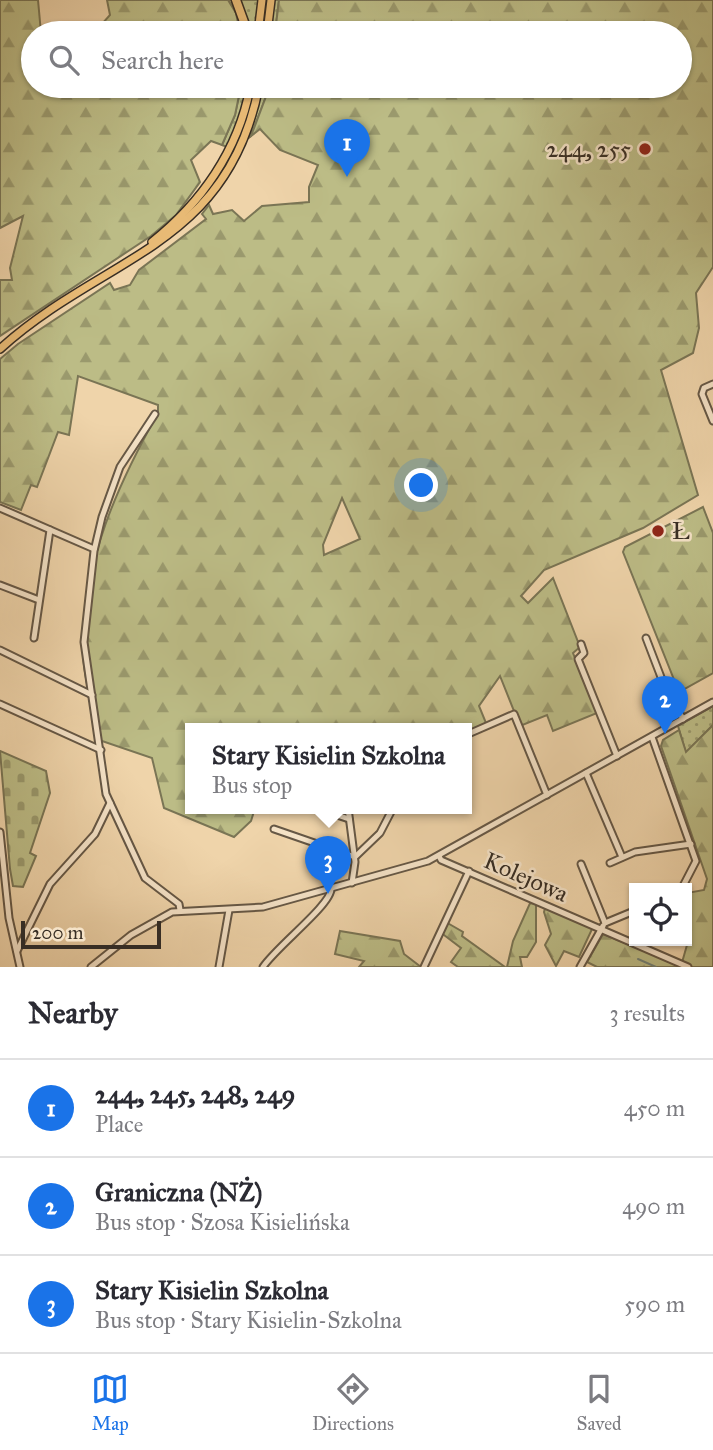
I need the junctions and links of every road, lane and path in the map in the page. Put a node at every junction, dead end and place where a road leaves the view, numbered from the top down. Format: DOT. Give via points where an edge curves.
graph roads {
  1 [pos="236,0"];
  2 [pos="262,0"];
  3 [pos="271,0"];
  4 [pos="244,21"];
  5 [pos="259,21"];
  6 [pos="268,21"];
  7 [pos="246,98"];
  8 [pos="256,98"];
  9 [pos="123,264"];
  10 [pos="0,349"];
  11 [pos="713,384"];
  12 [pos="155,414"];
  13 [pos="713,421"];
  14 [pos="0,508"];
  15 [pos="50,530"];
  16 [pos="94,549"];
  17 [pos="0,585"];
  18 [pos="39,600"];
  19 [pos="34,638"];
  20 [pos="646,638"];
  21 [pos="581,644"];
  22 [pos="0,650"];
  23 [pos="92,695"];
  24 [pos="713,702"];
  25 [pos="0,704"];
  26 [pos="683,719"];
  27 [pos="472,732"];
  28 [pos="652,737"];
  29 [pos="101,750"];
  30 [pos="617,756"];
  31 [pos="586,773"];
  32 [pos="547,795"];
  33 [pos="110,803"];
  34 [pos="334,814"];
  35 [pos="349,814"];
  36 [pos="390,814"];
  37 [pos="349,819"];
  38 [pos="274,829"];
  39 [pos="0,832"];
  40 [pos="691,844"];
  41 [pos="439,856"];
  42 [pos="355,857"];
  43 [pos="622,857"];
  44 [pos="610,863"];
  45 [pos="581,864"];
  46 [pos="469,871"];
  47 [pos="352,883"];
  48 [pos="685,883"];
  49 [pos="331,889"];
  50 [pos="180,909"];
  51 [pos="229,910"];
  52 [pos="629,913"];
  53 [pos="603,926"];
  54 [pos="652,946"];
  55 [pos="650,949"];
  56 [pos="17,951"];
  57 [pos="20,967"];
  58 [pos="91,967"];
  59 [pos="219,967"];
  60 [pos="263,967"];
  61 [pos="424,967"];
  62 [pos="580,967"];
  63 [pos="688,967"];
  1 -- 4 [label="highway"];
  2 -- 5 [label="main road"];
  3 -- 6 [label="main road"];
  7 -- 9 [label="main road" via="237,133 206,188 179,219"];
  8 -- 9 [label="main road" via="244,138 213,193 180,227"];
  9 -- 10 [label="main road"];
  11 -- 13 [label="street" via="702,394"];
  12 -- 16 [label="street" via="120,467"];
  14 -- 15 [label="street"];
  15 -- 16 [label="street"];
  15 -- 18 [label="street"];
  16 -- 23 [label="street" via="83,633"];
  17 -- 18 [label="street"];
  18 -- 19 [label="street"];
  20 -- 26 [label="street"];
  21 -- 30 [label="street" via="584,653 578,659"];
  22 -- 23 [label="street"];
  23 -- 29 [label="street"];
  24 -- 26 [label="street"];
  25 -- 29 [label="street"];
  26 -- 28 [label="street"];
  27 -- 32 [label="street" via="514,714"];
  28 -- 30 [label="street"];
  28 -- 40 [label="street"];
  29 -- 33 [label="street"];
  30 -- 31 [label="street"];
  31 -- 32 [label="street"];
  31 -- 43 [label="street"];
  32 -- 41 [label="street"];
  33 -- 50 [label="street" via="145,878"];
  33 -- 56 [label="street" via="95,834 50,884"];
  34 -- 37 [label="street"];
  35 -- 37 [label="street"];
  36 -- 42 [label="street" via="380,833"];
  37 -- 42 [label="street"];
  38 -- 42 [label="street"];
  39 -- 56 [label="street"];
  40 -- 43 [label="street"];
  40 -- 48 [label="street" via="696,861"];
  41 -- 46 [label="street, Kolejowa"];
  41 -- 47 [label="street"];
  42 -- 47 [label="street"];
  43 -- 44 [label="street"];
  45 -- 53 [label="street, Kolejowa"];
  46 -- 53 [label="street, Kolejowa"];
  46 -- 61 [label="street"];
  47 -- 49 [label="street"];
  49 -- 51 [label="street" via="263,907"];
  49 -- 60 [label="street" via="330,898"];
  50 -- 51 [label="street"];
  50 -- 58 [label="street" via="144,927"];
  51 -- 59 [label="street"];
  52 -- 53 [label="street"];
  53 -- 55 [label="street"];
  53 -- 62 [label="street"];
  54 -- 55 [label="street"];
  55 -- 63 [label="street"];
  56 -- 57 [label="street"];
}
